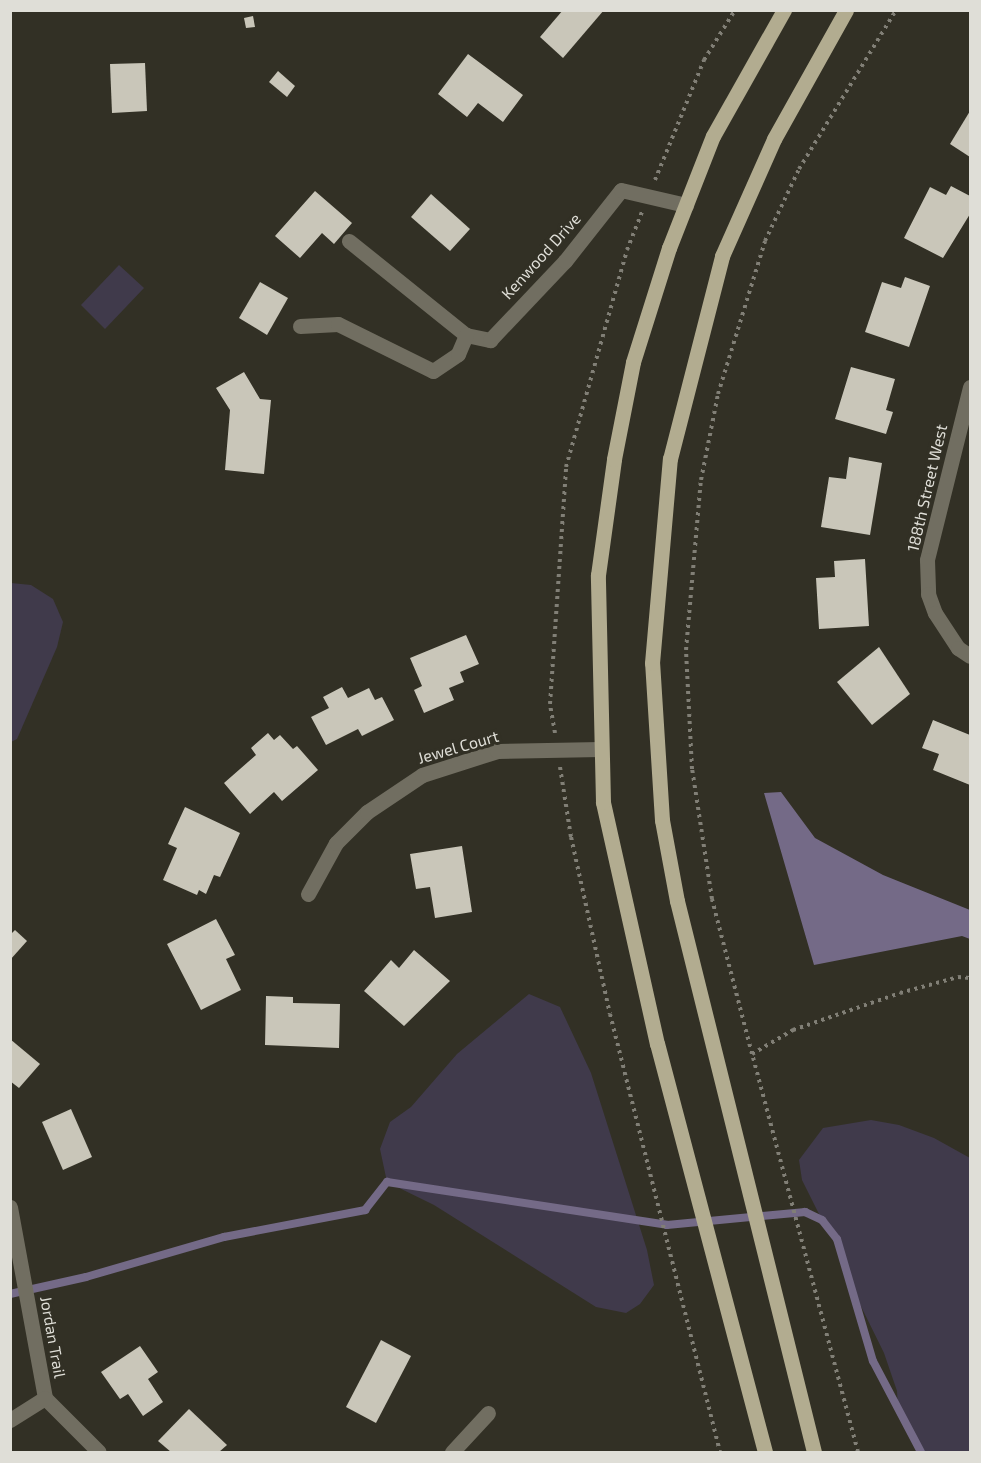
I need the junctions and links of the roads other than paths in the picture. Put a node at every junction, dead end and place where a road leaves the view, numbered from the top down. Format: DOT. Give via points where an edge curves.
graph roads {
  1 [pos="784,10"];
  2 [pos="846,10"];
  3 [pos="686,205"];
  4 [pos="349,241"];
  5 [pos="300,326"];
  6 [pos="466,335"];
  7 [pos="970,387"];
  8 [pos="970,656"];
  9 [pos="600,749"];
  10 [pos="308,894"];
  11 [pos="10,1207"];
  12 [pos="45,1398"];
  13 [pos="488,1413"];
  14 [pos="10,1420"];
  15 [pos="99,1452"];
  16 [pos="452,1452"];
  17 [pos="765,1452"];
  18 [pos="814,1452"];
  1 -- 3 [label="main road" via="713,136"];
  2 -- 18 [label="main road" via="774,139 722,256 670,459 652,663 662,820 677,901"];
  3 -- 6 [label="street, Kenwood Drive" via="621,190 565,261 490,340"];
  3 -- 9 [label="main road" via="633,362 614,459 598,574"];
  4 -- 6 [label="street"];
  5 -- 6 [label="street" via="338,324 433,371 458,354"];
  7 -- 8 [label="street, 188th Street West" via="927,560 928,594 935,613 958,648"];
  9 -- 10 [label="street, Jewel Court" via="497,751 422,775 367,812 336,843"];
  9 -- 17 [label="main road" via="603,802 639,966"];
  11 -- 12 [label="street, Jordan Trail"];
  12 -- 14 [label="street"];
  12 -- 15 [label="street, Jordan Trail"];
  13 -- 16 [label="street"];
}
